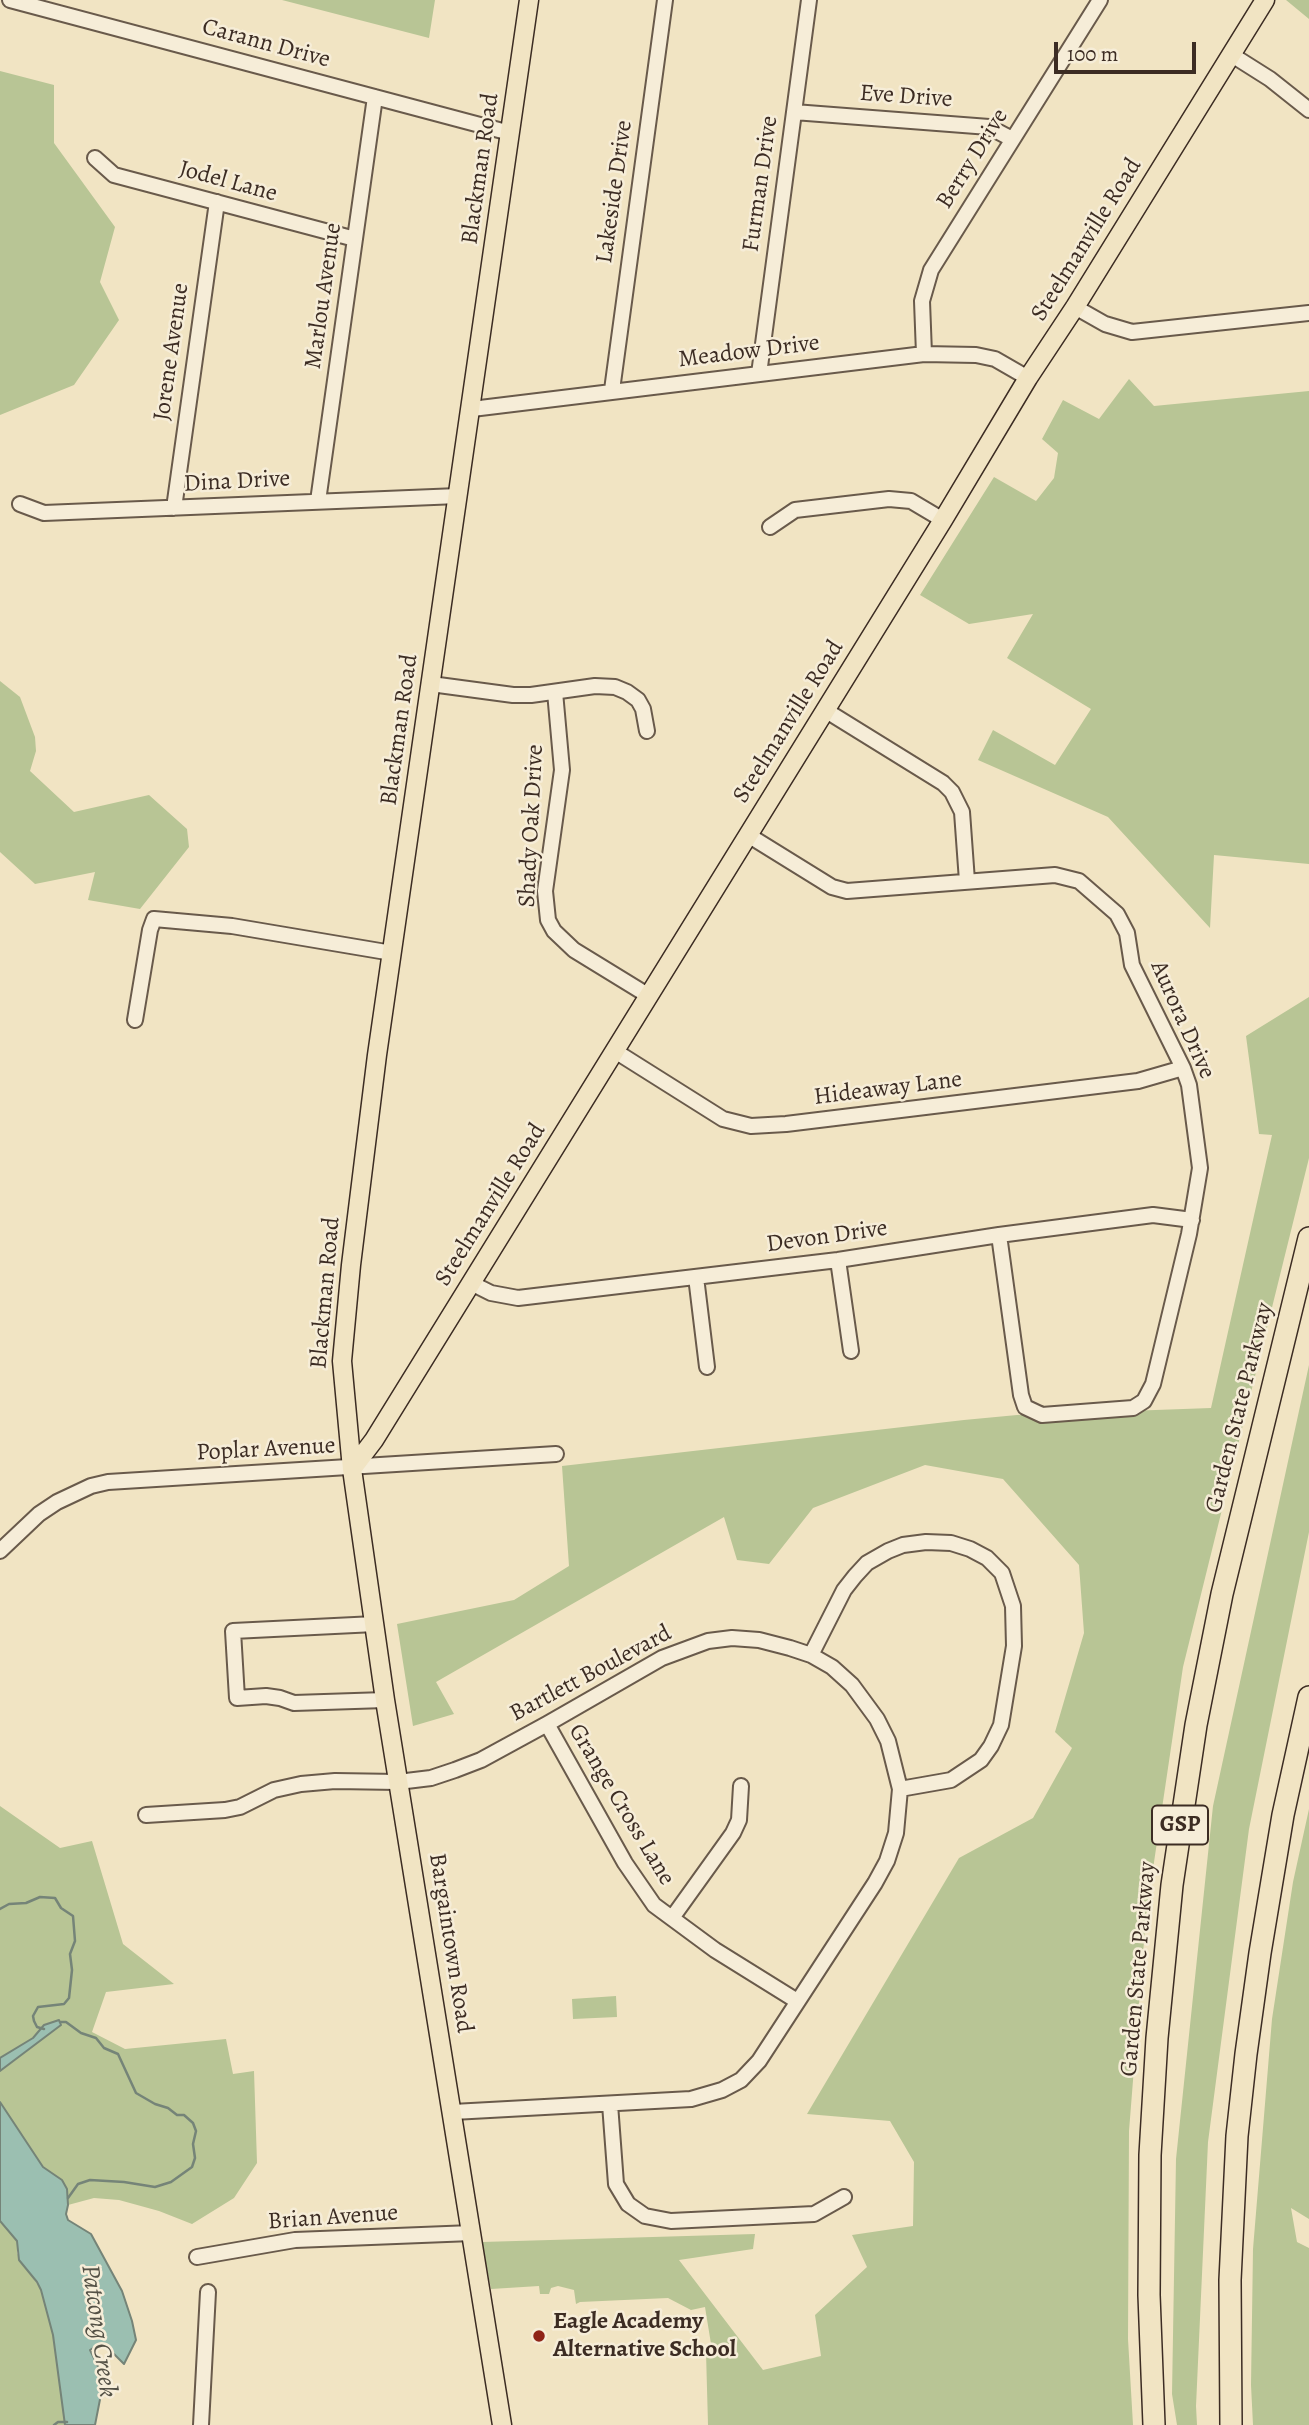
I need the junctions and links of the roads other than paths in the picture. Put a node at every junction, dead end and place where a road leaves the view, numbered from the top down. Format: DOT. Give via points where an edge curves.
graph roads {
  1 [pos="10,0"];
  2 [pos="529,0"];
  3 [pos="664,0"];
  4 [pos="809,0"];
  5 [pos="1265,0"];
  6 [pos="1094,2"];
  7 [pos="1232,55"];
  8 [pos="375,97"];
  9 [pos="1309,110"];
  10 [pos="794,112"];
  11 [pos="510,133"];
  12 [pos="1012,139"];
  13 [pos="95,158"];
  14 [pos="217,202"];
  15 [pos="355,239"];
  16 [pos="1075,307"];
  17 [pos="1309,313"];
  18 [pos="924,354"];
  19 [pos="759,374"];
  20 [pos="1028,378"];
  21 [pos="611,390"];
  22 [pos="472,409"];
  23 [pos="458,496"];
  24 [pos="318,501"];
  25 [pos="20,504"];
  26 [pos="174,508"];
  27 [pos="943,520"];
  28 [pos="770,527"];
  29 [pos="431,684"];
  30 [pos="555,692"];
  31 [pos="825,710"];
  32 [pos="647,731"];
  33 [pos="748,835"];
  34 [pos="967,881"];
  35 [pos="391,953"];
  36 [pos="649,996"];
  37 [pos="135,1020"];
  38 [pos="615,1051"];
  39 [pos="1183,1068"];
  40 [pos="1192,1220"];
  41 [pos="999,1235"];
  42 [pos="1309,1238"];
  43 [pos="838,1260"];
  44 [pos="696,1277"];
  45 [pos="471,1283"];
  46 [pos="851,1351"];
  47 [pos="707,1367"];
  48 [pos="556,1454"];
  49 [pos="352,1469"];
  50 [pos="0,1551"];
  51 [pos="375,1624"];
  52 [pos="811,1655"];
  53 [pos="1309,1697"];
  54 [pos="385,1700"];
  55 [pos="547,1724"];
  56 [pos="398,1782"];
  57 [pos="741,1786"];
  58 [pos="900,1790"];
  59 [pos="146,1815"];
  60 [pos="671,1918"];
  61 [pos="797,2001"];
  62 [pos="610,2104"];
  63 [pos="453,2112"];
  64 [pos="844,2197"];
  65 [pos="472,2233"];
  66 [pos="197,2257"];
  67 [pos="208,2292"];
  68 [pos="201,2425"];
  69 [pos="502,2425"];
  70 [pos="1154,2425"];
  71 [pos="1231,2425"];
  1 -- 8 [label="street, Carann Drive"];
  2 -- 11 [label="main road, Blackman Road"];
  3 -- 21 [label="street, Lakeside Drive"];
  4 -- 10 [label="street, Furman Drive"];
  5 -- 7 [label="main road, Steelmanville Road"];
  6 -- 12 [label="street, Berry Drive"];
  7 -- 9 [label="street"];
  7 -- 16 [label="main road, Steelmanville Road"];
  8 -- 11 [label="street, Carann Drive"];
  8 -- 15 [label="street, Marlou Avenue"];
  10 -- 12 [label="street, Eve Drive" via="989,127"];
  10 -- 19 [label="street, Furman Drive"];
  11 -- 22 [label="main road, Blackman Road"];
  12 -- 18 [label="street, Berry Drive" via="931,270 922,301"];
  13 -- 14 [label="street, Jodel Lane" via="114,175"];
  14 -- 15 [label="street, Jodel Lane"];
  14 -- 26 [label="street, Jorene Avenue"];
  15 -- 24 [label="street, Marlou Avenue"];
  16 -- 17 [label="street" via="1105,324 1132,332"];
  16 -- 20 [label="main road, Steelmanville Road"];
  18 -- 19 [label="street, Meadow Drive"];
  18 -- 20 [label="street, Meadow Drive" via="986,357"];
  19 -- 21 [label="street, Meadow Drive"];
  20 -- 27 [label="main road, Steelmanville Road"];
  21 -- 22 [label="street, Meadow Drive"];
  22 -- 23 [label="main road, Blackman Road"];
  23 -- 24 [label="street, Dina Drive"];
  23 -- 29 [label="main road, Blackman Road"];
  24 -- 26 [label="street, Dina Drive"];
  25 -- 26 [label="street, Dina Drive" via="44,513"];
  27 -- 28 [label="street" via="911,501 897,499 795,510"];
  27 -- 31 [label="main road, Steelmanville Road"];
  29 -- 30 [label="street" via="513,695"];
  29 -- 35 [label="main road, Blackman Road"];
  30 -- 32 [label="street" via="595,686 622,689 641,704"];
  30 -- 36 [label="street, Shady Oak Drive" via="562,770 545,891 548,919 573,950"];
  31 -- 33 [label="main road, Steelmanville Road"];
  31 -- 34 [label="street" via="952,792 962,812"];
  33 -- 34 [label="street, Aurora Drive" via="832,887 847,891"];
  33 -- 36 [label="main road, Steelmanville Road"];
  34 -- 39 [label="street, Aurora Drive" via="1055,875 1079,881 1117,914 1127,933 1132,965"];
  35 -- 37 [label="street" via="232,926 154,919"];
  35 -- 49 [label="main road, Blackman Road" via="344,1327 343,1382"];
  36 -- 38 [label="main road, Steelmanville Road"];
  38 -- 39 [label="street, Hideaway Lane" via="723,1119 751,1126 1138,1081"];
  38 -- 45 [label="main road, Steelmanville Road"];
  39 -- 40 [label="street, Aurora Drive" via="1200,1168"];
  40 -- 41 [label="street, Devon Drive" via="1153,1215"];
  40 -- 41 [label="street, Aurora Drive" via="1153,1384 1144,1401 1133,1408 1040,1415 1025,1408"];
  41 -- 43 [label="street, Devon Drive"];
  42 -- 70 [label="highway, Garden State Parkway / GSP" via="1219,1606 1172,1885 1150,2155"];
  43 -- 44 [label="street, Devon Drive"];
  43 -- 46 [label="street"];
  44 -- 45 [label="street, Devon Drive" via="517,1298"];
  44 -- 47 [label="street"];
  45 -- 49 [label="main road, Steelmanville Road"];
  48 -- 49 [label="street, Poplar Avenue"];
  49 -- 50 [label="street, Poplar Avenue" via="96,1485 47,1508"];
  49 -- 51 [label="main road, Bargaintown Road"];
  51 -- 54 [label="main road, Bargaintown Road"];
  51 -- 54 [label="street" via="233,1631 237,1698 266,1696 294,1703"];
  52 -- 55 [label="street, Bartlett Boulevard" via="759,1640 708,1641 662,1658"];
  52 -- 58 [label="street, Bartlett Boulevard" via="832,1667 867,1704 888,1741"];
  52 -- 58 [label="street" via="849,1583 867,1563 888,1551 902,1545 951,1542 987,1558 1002,1573 1013,1606 1014,1646 1001,1725 981,1760 951,1780"];
  53 -- 71 [label="highway" via="1259,1953 1237,2136 1230,2280"];
  54 -- 56 [label="main road, Bargaintown Road"];
  55 -- 56 [label="street, Bartlett Boulevard" via="481,1760 431,1778"];
  55 -- 60 [label="street, Grange Cross Lane" via="641,1889"];
  56 -- 59 [label="street, Bartlett Boulevard" via="301,1784 274,1790 240,1807"];
  56 -- 63 [label="main road, Bargaintown Road"];
  57 -- 60 [label="street" via="739,1820 733,1833"];
  58 -- 61 [label="street, Bartlett Boulevard" via="896,1833 887,1861"];
  60 -- 61 [label="street, Grange Cross Lane"];
  61 -- 62 [label="street, Bartlett Boulevard" via="759,2062 722,2091 691,2099"];
  62 -- 63 [label="street, Bartlett Boulevard"];
  62 -- 64 [label="street" via="616,2184 628,2204 645,2216 671,2221 814,2214"];
  63 -- 65 [label="main road, Bargaintown Road"];
  65 -- 66 [label="street, Brian Avenue" via="295,2240"];
  65 -- 69 [label="main road, Bargaintown Road"];
  67 -- 68 [label="street"];
}
